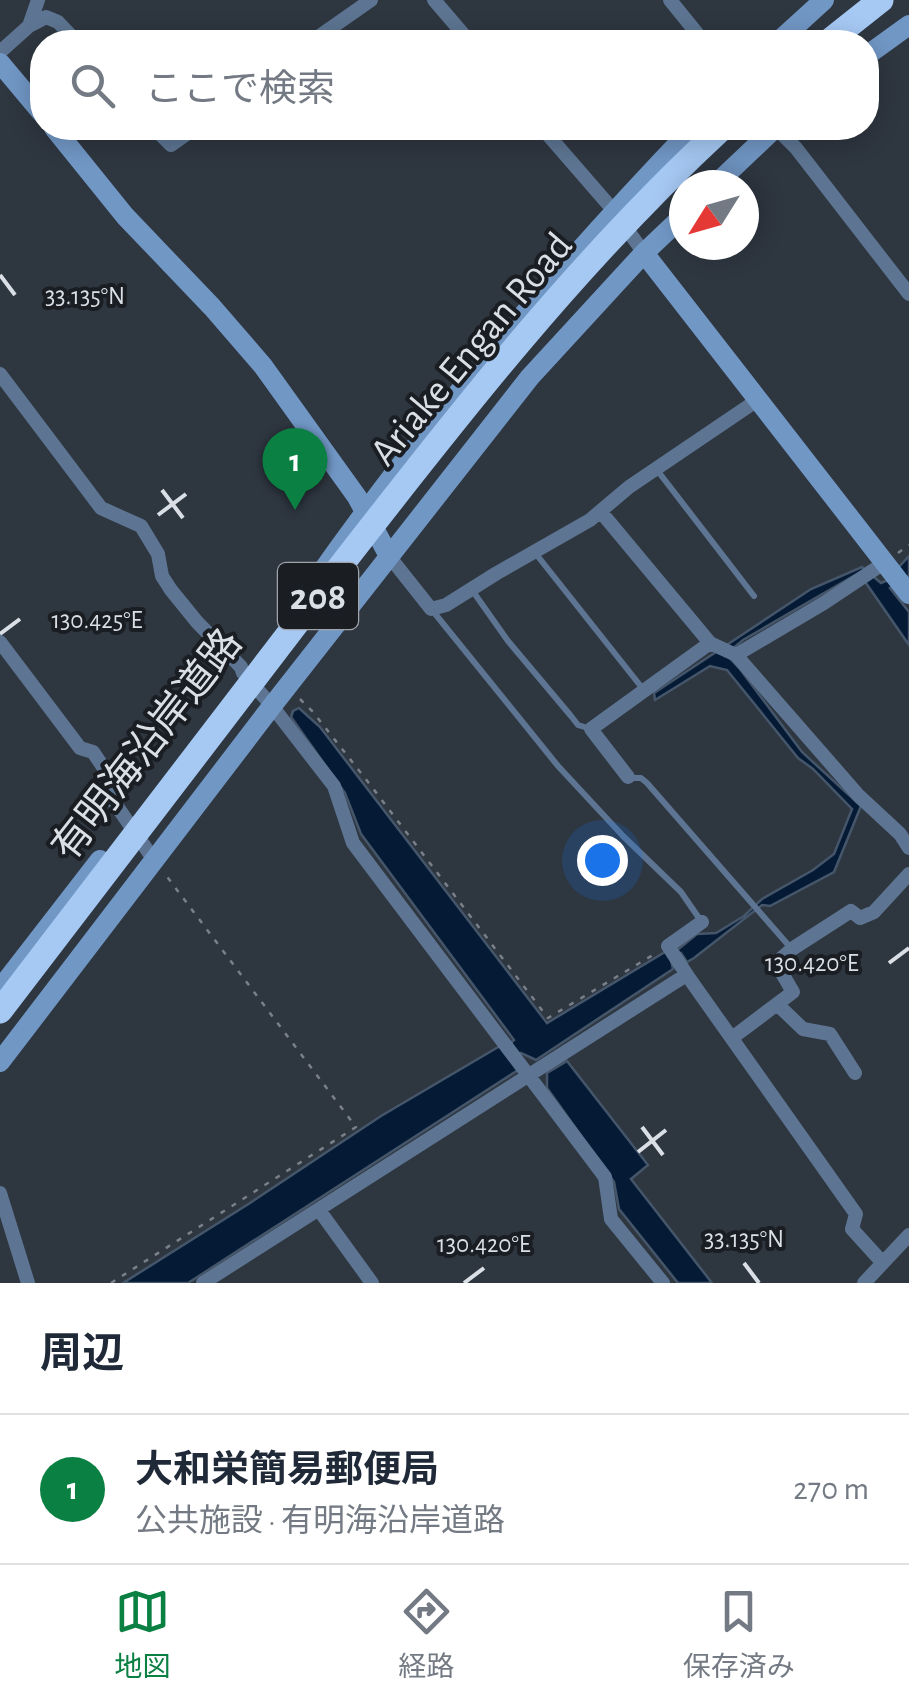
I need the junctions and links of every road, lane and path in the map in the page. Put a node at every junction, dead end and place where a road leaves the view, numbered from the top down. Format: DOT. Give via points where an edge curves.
graph roads {
  1 [pos="22,0"];
  2 [pos="38,0"];
  3 [pos="371,0"];
  4 [pos="434,0"];
  5 [pos="670,0"];
  6 [pos="824,0"];
  7 [pos="870,0"];
  8 [pos="881,0"];
  9 [pos="31,21"];
  10 [pos="909,25"];
  11 [pos="64,30"];
  12 [pos="329,30"];
  13 [pos="460,30"];
  14 [pos="694,30"];
  15 [pos="791,30"];
  16 [pos="834,30"];
  17 [pos="843,30"];
  18 [pos="879,47"];
  19 [pos="0,52"];
  20 [pos="4,72"];
  21 [pos="30,99"];
  22 [pos="64,140"];
  23 [pos="552,140"];
  24 [pos="682,140"];
  25 [pos="709,140"];
  26 [pos="762,140"];
  27 [pos="788,140"];
  28 [pos="731,170"];
  29 [pos="614,211"];
  30 [pos="669,229"];
  31 [pos="644,253"];
  32 [pos="909,294"];
  33 [pos="492,349"];
  34 [pos="0,374"];
  35 [pos="530,377"];
  36 [pos="759,400"];
  37 [pos="657,469"];
  38 [pos="365,510"];
  39 [pos="600,512"];
  40 [pos="534,552"];
  41 [pos="389,556"];
  42 [pos="884,563"];
  43 [pos="471,589"];
  44 [pos="909,594"];
  45 [pos="754,596"];
  46 [pos="431,609"];
  47 [pos="0,642"];
  48 [pos="710,643"];
  49 [pos="736,655"];
  50 [pos="243,673"];
  51 [pos="286,687"];
  52 [pos="644,690"];
  53 [pos="272,706"];
  54 [pos="591,728"];
  55 [pos="628,777"];
  56 [pos="129,822"];
  57 [pos="909,848"];
  58 [pos="154,860"];
  59 [pos="909,874"];
  60 [pos="702,922"];
  61 [pos="668,946"];
  62 [pos="792,949"];
  63 [pos="689,978"];
  64 [pos="5,982"];
  65 [pos="47,1000"];
  66 [pos="778,1005"];
  67 [pos="0,1011"];
  68 [pos="732,1038"];
  69 [pos="0,1062"];
  70 [pos="855,1073"];
  71 [pos="529,1074"];
  72 [pos="0,1192"];
  73 [pos="319,1210"];
  74 [pos="909,1235"];
  75 [pos="882,1262"];
  76 [pos="28,1283"];
  77 [pos="110,1283"];
  78 [pos="202,1283"];
  79 [pos="372,1283"];
  80 [pos="663,1283"];
  81 [pos="864,1283"];
  1 -- 9 [label="street"];
  2 -- 9 [label="street"];
  3 -- 12 [label="street"];
  4 -- 13 [label="street"];
  5 -- 14 [label="street"];
  6 -- 15 [label="main road"];
  7 -- 16 [label="highway"];
  8 -- 17 [label="highway"];
  9 -- 11 [label="street" via="52,18"];
  9 -- 19 [label="street"];
  10 -- 18 [label="main road"];
  20 -- 21 [label="main road"];
  22 -- 38 [label="main road" via="263,366"];
  23 -- 29 [label="street"];
  24 -- 29 [label="main road, 有明海沿岸道路"];
  25 -- 67 [label="highway, Ariake Engan Road / 208" via="501,362"];
  26 -- 28 [label="main road"];
  27 -- 32 [label="street"];
  29 -- 31 [label="street"];
  29 -- 33 [label="main road, 有明海沿岸道路"];
  30 -- 31 [label="main road, 有明海沿岸道路"];
  31 -- 35 [label="main road, 有明海沿岸道路"];
  31 -- 36 [label="main road"];
  33 -- 35 [label="main road"];
  33 -- 38 [label="main road, 有明海沿岸道路"];
  34 -- 50 [label="street" via="100,508 141,526 171,590"];
  35 -- 41 [label="main road, 有明海沿岸道路"];
  36 -- 37 [label="street"];
  36 -- 42 [label="main road"];
  37 -- 39 [label="street"];
  37 -- 45 [label="lane"];
  38 -- 41 [label="main road"];
  38 -- 50 [label="main road, 有明海沿岸道路"];
  39 -- 40 [label="street"];
  39 -- 48 [label="street"];
  40 -- 43 [label="street"];
  40 -- 52 [label="lane"];
  41 -- 46 [label="street"];
  41 -- 51 [label="main road, 有明海沿岸道路"];
  42 -- 44 [label="main road"];
  42 -- 49 [label="street"];
  43 -- 46 [label="street"];
  43 -- 54 [label="lane" via="578,725"];
  46 -- 60 [label="lane" via="558,766"];
  47 -- 56 [label="street" via="80,748 94,752"];
  48 -- 49 [label="street"];
  48 -- 52 [label="street"];
  49 -- 57 [label="street"];
  50 -- 53 [label="street"];
  50 -- 56 [label="main road, 有明海沿岸道路"];
  51 -- 53 [label="main road, 有明海沿岸道路"];
  51 -- 61 [label="path" via="313,712 548,1018"];
  52 -- 54 [label="street"];
  53 -- 58 [label="main road, 有明海沿岸道路"];
  53 -- 71 [label="street" via="334,786 353,843"];
  54 -- 55 [label="street"];
  55 -- 62 [label="lane" via="647,783"];
  56 -- 58 [label="street"];
  56 -- 64 [label="main road, 有明海沿岸道路"];
  58 -- 65 [label="main road, 有明海沿岸道路"];
  58 -- 77 [label="path" via="356,1126"];
  59 -- 62 [label="street" via="874,912 860,918 851,911"];
  60 -- 61 [label="street"];
  61 -- 63 [label="street"];
  62 -- 66 [label="street" via="776,962 793,992"];
  63 -- 68 [label="street"];
  63 -- 71 [label="street"];
  64 -- 65 [label="street"];
  65 -- 69 [label="main road, 有明海沿岸道路"];
  66 -- 68 [label="street"];
  66 -- 70 [label="street" via="802,1029 830,1034"];
  68 -- 75 [label="street" via="856,1214 852,1229"];
  71 -- 73 [label="street"];
  71 -- 80 [label="street" via="605,1177 612,1220"];
  72 -- 76 [label="street"];
  73 -- 78 [label="street"];
  73 -- 79 [label="street"];
  74 -- 75 [label="street"];
  75 -- 81 [label="street"];
}
